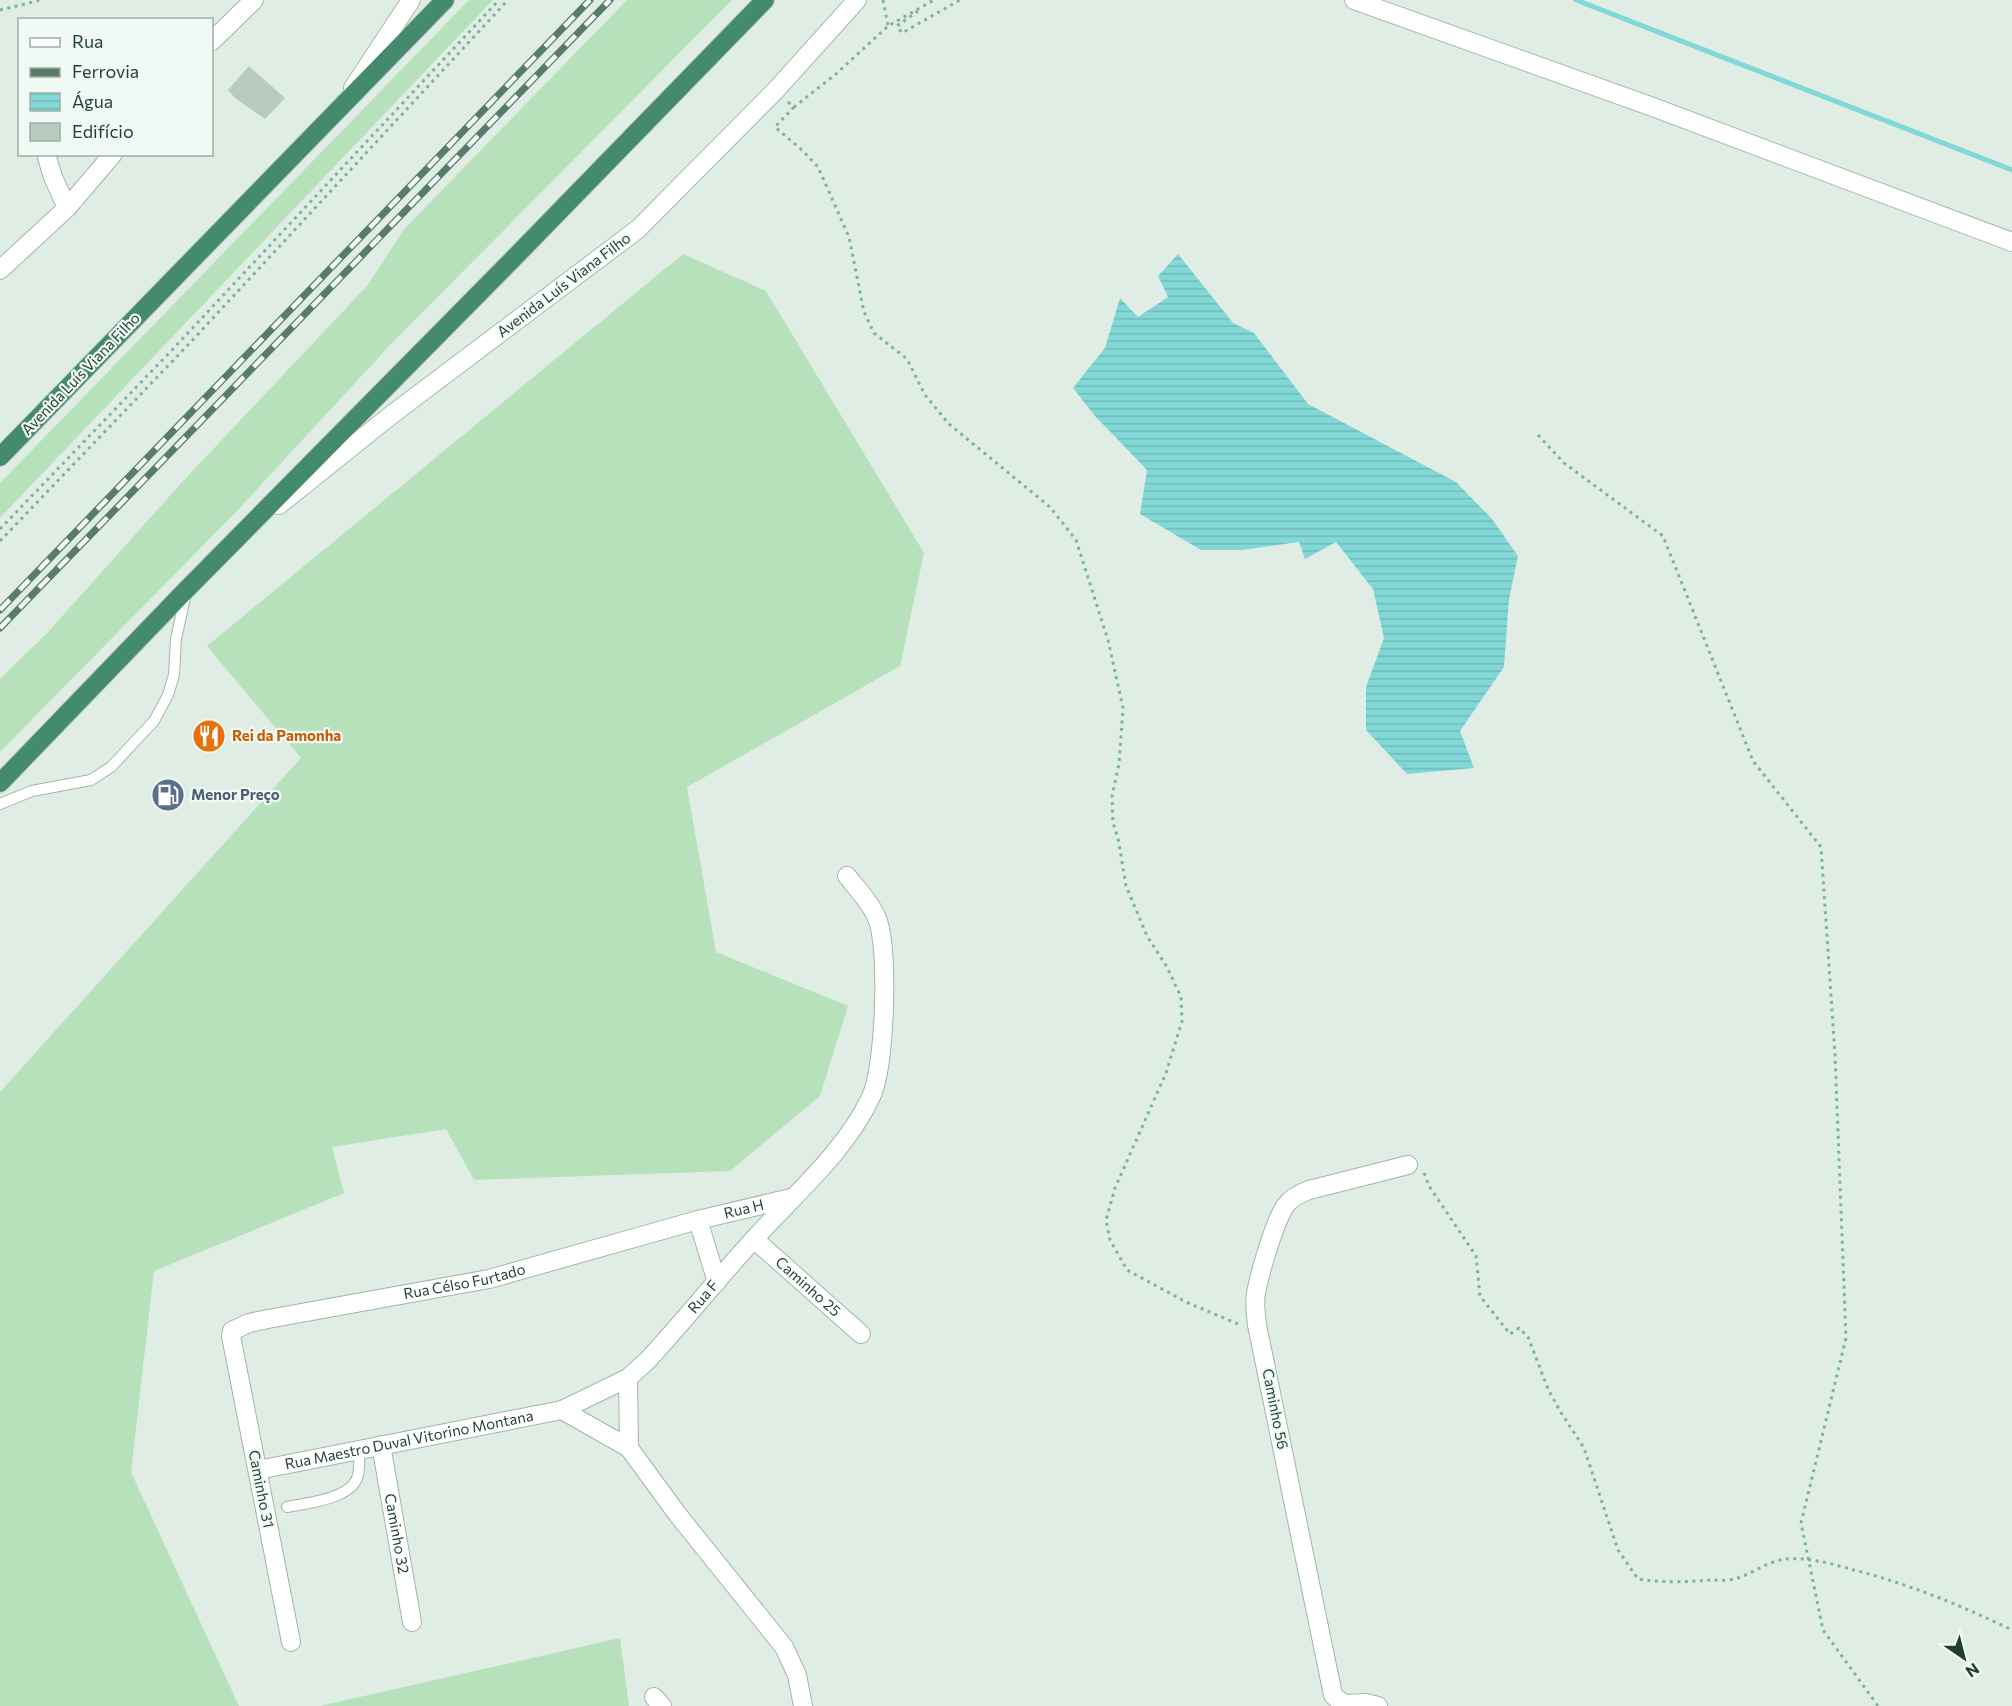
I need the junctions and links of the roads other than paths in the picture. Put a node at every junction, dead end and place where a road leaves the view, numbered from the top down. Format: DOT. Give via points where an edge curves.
graph roads {
  1 [pos="254,0"];
  2 [pos="411,0"];
  3 [pos="445,0"];
  4 [pos="765,0"];
  5 [pos="857,0"];
  6 [pos="1353,0"];
  7 [pos="213,40"];
  8 [pos="337,111"];
  9 [pos="47,156"];
  10 [pos="111,156"];
  11 [pos="67,208"];
  12 [pos="2012,242"];
  13 [pos="0,270"];
  14 [pos="0,457"];
  15 [pos="240,536"];
  16 [pos="186,591"];
  17 [pos="0,783"];
  18 [pos="0,804"];
  19 [pos="847,876"];
  20 [pos="1408,1165"];
  21 [pos="791,1198"];
  22 [pos="698,1220"];
  23 [pos="754,1239"];
  24 [pos="717,1282"];
  25 [pos="861,1334"];
  26 [pos="231,1336"];
  27 [pos="628,1378"];
  28 [pos="562,1410"];
  29 [pos="381,1445"];
  30 [pos="629,1448"];
  31 [pos="359,1451"];
  32 [pos="258,1470"];
  33 [pos="287,1507"];
  34 [pos="412,1622"];
  35 [pos="291,1642"];
  36 [pos="803,1706"];
  37 [pos="1378,1706"];
  1 -- 7 [label="street"];
  2 -- 8 [label="street, Avenida Luís Viana Filho"];
  3 -- 8 [label="highway, Avenida Luís Viana Filho"];
  4 -- 15 [label="highway, Avenida Luís Viana Filho"];
  5 -- 15 [label="street, Avenida Luís Viana Filho" via="775,92 638,229 390,416"];
  6 -- 12 [label="street"];
  8 -- 14 [label="highway, Avenida Luís Viana Filho"];
  9 -- 11 [label="street"];
  10 -- 11 [label="street"];
  11 -- 13 [label="street"];
  15 -- 16 [label="highway, Avenida Luís Viana Filho"];
  16 -- 17 [label="highway, Avenida Luís Viana Filho"];
  16 -- 18 [label="lane" via="176,639 174,675 154,721 111,766 91,780 32,791"];
  19 -- 21 [label="street, Rua F" via="879,923 884,977 879,1075 863,1113 844,1140"];
  20 -- 37 [label="street, Caminho 56" via="1300,1193 1287,1203 1256,1292 1255,1306 1333,1695 1342,1704"];
  21 -- 22 [label="street, Rua H"];
  21 -- 23 [label="street, Rua F"];
  22 -- 24 [label="street"];
  22 -- 26 [label="street, Rua Célso Furtado" via="489,1279 249,1323 232,1331"];
  23 -- 24 [label="street, Rua F"];
  23 -- 25 [label="street, Caminho 25"];
  24 -- 27 [label="street, Rua F" via="672,1335"];
  26 -- 32 [label="street, Caminho 31"];
  27 -- 28 [label="street, Rua Maestro Duval Vitorino Montana"];
  27 -- 30 [label="street"];
  28 -- 29 [label="street, Rua Maestro Duval Vitorino Montana"];
  28 -- 30 [label="street"];
  29 -- 31 [label="street, Rua Maestro Duval Vitorino Montana"];
  29 -- 34 [label="street, Caminho 32"];
  30 -- 36 [label="street" via="784,1647 797,1675"];
  31 -- 32 [label="street, Rua Maestro Duval Vitorino Montana"];
  31 -- 33 [label="lane" via="358,1477 351,1487 337,1496"];
  32 -- 35 [label="street, Caminho 31"];
}
